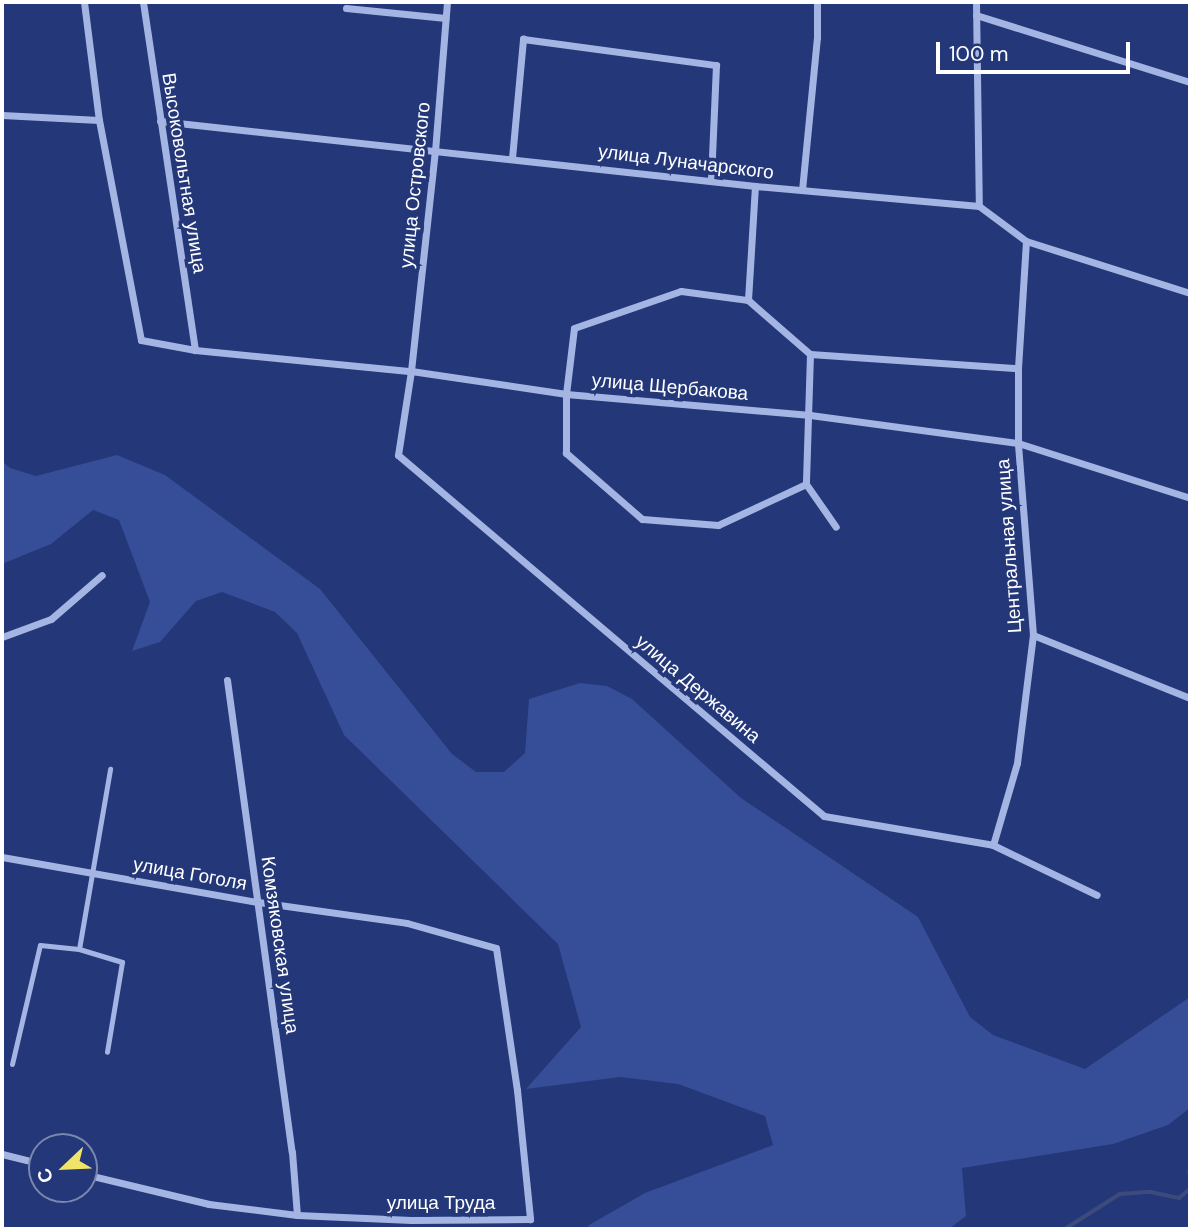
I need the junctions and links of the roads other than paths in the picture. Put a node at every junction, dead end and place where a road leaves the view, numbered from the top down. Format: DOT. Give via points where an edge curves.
graph roads {
  1 [pos="84,2"];
  2 [pos="142,2"];
  3 [pos="447,2"];
  4 [pos="817,2"];
  5 [pos="976,2"];
  6 [pos="346,8"];
  7 [pos="976,15"];
  8 [pos="445,18"];
  9 [pos="1190,82"];
  10 [pos="2,115"];
  11 [pos="99,120"];
  12 [pos="160,121"];
  13 [pos="435,150"];
  14 [pos="512,158"];
  15 [pos="711,179"];
  16 [pos="755,186"];
  17 [pos="802,190"];
  18 [pos="979,206"];
  19 [pos="1026,241"];
  20 [pos="1190,293"];
  21 [pos="748,300"];
  22 [pos="195,350"];
  23 [pos="810,354"];
  24 [pos="1018,368"];
  25 [pos="411,371"];
  26 [pos="566,394"];
  27 [pos="810,415"];
  28 [pos="1018,443"];
  29 [pos="806,484"];
  30 [pos="1190,498"];
  31 [pos="836,527"];
  32 [pos="102,575"];
  33 [pos="1033,635"];
  34 [pos="2,638"];
  35 [pos="227,680"];
  36 [pos="1190,698"];
  37 [pos="110,769"];
  38 [pos="993,845"];
  39 [pos="2,857"];
  40 [pos="90,873"];
  41 [pos="1097,895"];
  42 [pos="258,902"];
  43 [pos="496,948"];
  44 [pos="79,949"];
  45 [pos="107,1052"];
  46 [pos="12,1063"];
  47 [pos="2,1154"];
  48 [pos="28,1160"];
  49 [pos="98,1177"];
  50 [pos="297,1215"];
  1 -- 11 [label="street"];
  2 -- 12 [label="street, Высоковольтная улица"];
  3 -- 8 [label="street, улица Островского"];
  4 -- 17 [label="street"];
  5 -- 7 [label="street"];
  6 -- 8 [label="street"];
  7 -- 9 [label="street"];
  7 -- 18 [label="street"];
  8 -- 13 [label="street, улица Островского"];
  10 -- 11 [label="street"];
  11 -- 22 [label="street, улица Щербакова" via="141,340"];
  12 -- 13 [label="street, улица Луначарского"];
  12 -- 22 [label="street, Высоковольтная улица"];
  13 -- 14 [label="street, улица Луначарского"];
  13 -- 25 [label="street, улица Островского"];
  14 -- 15 [label="street, улица Луначарского"];
  14 -- 15 [label="street" via="523,39 716,65"];
  15 -- 16 [label="street, улица Луначарского"];
  16 -- 17 [label="street, улица Луначарского"];
  16 -- 21 [label="street"];
  17 -- 18 [label="street, улица Луначарского"];
  18 -- 19 [label="street"];
  19 -- 20 [label="street"];
  19 -- 24 [label="street, Центральная улица"];
  21 -- 23 [label="street"];
  21 -- 26 [label="street" via="681,291 574,328"];
  22 -- 25 [label="street, улица Щербакова"];
  23 -- 24 [label="street"];
  23 -- 27 [label="street"];
  24 -- 28 [label="street, Центральная улица"];
  25 -- 26 [label="street, улица Щербакова"];
  25 -- 38 [label="street, улица Державина" via="398,455 824,816"];
  26 -- 27 [label="street, улица Щербакова"];
  26 -- 29 [label="street" via="566,453 642,519 718,525"];
  27 -- 28 [label="street, улица Щербакова"];
  27 -- 29 [label="street"];
  28 -- 30 [label="street, улица Щербакова"];
  28 -- 33 [label="street, Центральная улица"];
  29 -- 31 [label="street"];
  32 -- 34 [label="street" via="51,619"];
  33 -- 36 [label="street"];
  33 -- 38 [label="street, Центральная улица" via="1017,763"];
  35 -- 42 [label="street, Комзяковская улица"];
  37 -- 40 [label="lane"];
  38 -- 41 [label="street, улица Державина"];
  39 -- 40 [label="street, улица Гоголя"];
  40 -- 42 [label="street, улица Гоголя"];
  40 -- 44 [label="lane"];
  42 -- 43 [label="street, улица Гоголя" via="408,923"];
  42 -- 50 [label="street, Комзяковская улица"];
  43 -- 50 [label="street, улица Труда" via="530,1219"];
  44 -- 45 [label="lane" via="122,962"];
  44 -- 46 [label="lane" via="40,945"];
  47 -- 48 [label="street"];
  49 -- 50 [label="street, улица Труда" via="209,1204"];
}
